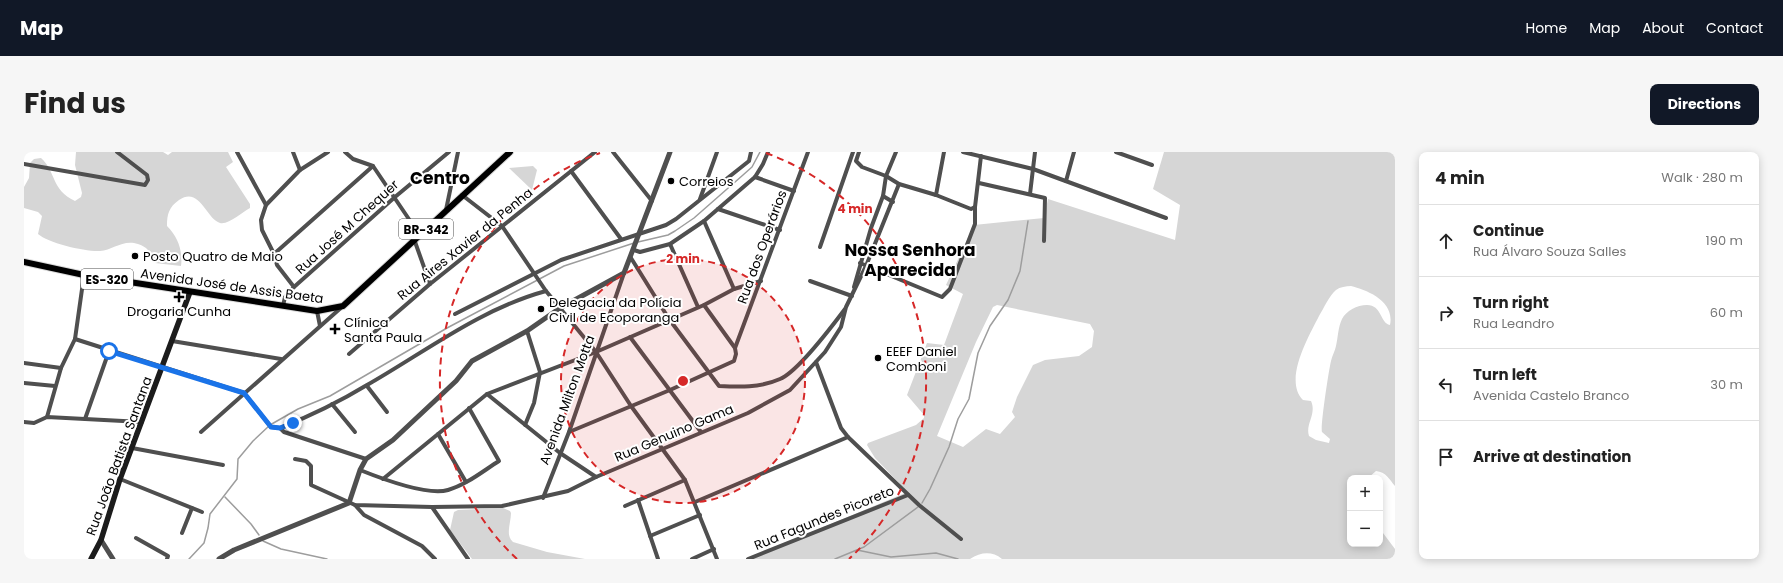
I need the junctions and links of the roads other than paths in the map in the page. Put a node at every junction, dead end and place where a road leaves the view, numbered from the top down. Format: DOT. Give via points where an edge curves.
graph roads {
  1 [pos="117,152"];
  2 [pos="237,152"];
  3 [pos="293,152"];
  4 [pos="328,152"];
  5 [pos="345,152"];
  6 [pos="448,152"];
  7 [pos="458,152"];
  8 [pos="510,152"];
  9 [pos="596,152"];
  10 [pos="612,152"];
  11 [pos="670,152"];
  12 [pos="717,152"];
  13 [pos="752,152"];
  14 [pos="768,152"];
  15 [pos="808,152"];
  16 [pos="853,152"];
  17 [pos="859,152"];
  18 [pos="896,152"];
  19 [pos="944,152"];
  20 [pos="963,152"];
  21 [pos="1035,152"];
  22 [pos="1074,152"];
  23 [pos="1116,152"];
  24 [pos="981,156"];
  25 [pos="24,164"];
  26 [pos="1152,165"];
  27 [pos="372,166"];
  28 [pos="1034,169"];
  29 [pos="300,170"];
  30 [pos="571,171"];
  31 [pos="886,176"];
  32 [pos="755,177"];
  33 [pos="1066,181"];
  34 [pos="979,183"];
  35 [pos="900,184"];
  36 [pos="794,191"];
  37 [pos="1030,194"];
  38 [pos="462,195"];
  39 [pos="883,196"];
  40 [pos="936,196"];
  41 [pos="395,197"];
  42 [pos="700,199"];
  43 [pos="652,201"];
  44 [pos="893,202"];
  45 [pos="266,205"];
  46 [pos="975,207"];
  47 [pos="718,209"];
  48 [pos="446,211"];
  49 [pos="1166,218"];
  50 [pos="704,221"];
  51 [pos="502,226"];
  52 [pos="871,228"];
  53 [pos="780,230"];
  54 [pos="880,231"];
  55 [pos="639,234"];
  56 [pos="417,236"];
  57 [pos="622,239"];
  58 [pos="1044,241"];
  59 [pos="670,244"];
  60 [pos="820,247"];
  61 [pos="634,250"];
  62 [pos="274,254"];
  63 [pos="631,258"];
  64 [pos="24,262"];
  65 [pos="860,263"];
  66 [pos="866,266"];
  67 [pos="624,272"];
  68 [pos="535,274"];
  69 [pos="84,275"];
  70 [pos="810,280"];
  71 [pos="761,281"];
  72 [pos="430,284"];
  73 [pos="294,287"];
  74 [pos="734,289"];
  75 [pos="546,291"];
  76 [pos="190,292"];
  77 [pos="852,296"];
  78 [pos="704,305"];
  79 [pos="283,306"];
  80 [pos="343,306"];
  81 [pos="698,307"];
  82 [pos="846,307"];
  83 [pos="560,308"];
  84 [pos="317,311"];
  85 [pos="455,314"];
  86 [pos="669,319"];
  87 [pos="320,326"];
  88 [pos="527,331"];
  89 [pos="630,337"];
  90 [pos="75,339"];
  91 [pos="172,341"];
  92 [pos="735,348"];
  93 [pos="109,351"];
  94 [pos="596,352"];
  95 [pos="350,354"];
  96 [pos="282,359"];
  97 [pos="816,362"];
  98 [pos="24,363"];
  99 [pos="163,367"];
  100 [pos="61,368"];
  101 [pos="540,372"];
  102 [pos="708,372"];
  103 [pos="24,383"];
  104 [pos="56,386"];
  105 [pos="367,386"];
  106 [pos="670,390"];
  107 [pos="244,393"];
  108 [pos="487,394"];
  109 [pos="332,404"];
  110 [pos="631,406"];
  111 [pos="469,408"];
  112 [pos="387,412"];
  113 [pos="46,417"];
  114 [pos="85,419"];
  115 [pos="24,422"];
  116 [pos="142,422"];
  117 [pos="525,425"];
  118 [pos="280,428"];
  119 [pos="201,432"];
  120 [pos="355,432"];
  121 [pos="569,432"];
  122 [pos="701,432"];
  123 [pos="438,434"];
  124 [pos="848,437"];
  125 [pos="132,448"];
  126 [pos="661,448"];
  127 [pos="560,453"];
  128 [pos="294,459"];
  129 [pos="366,459"];
  130 [pos="222,465"];
  131 [pos="360,470"];
  132 [pos="596,477"];
  133 [pos="120,479"];
  134 [pos="383,479"];
  135 [pos="685,480"];
  136 [pos="466,482"];
  137 [pos="908,496"];
  138 [pos="543,498"];
  139 [pos="638,500"];
  140 [pos="695,502"];
  141 [pos="349,503"];
  142 [pos="355,505"];
  143 [pos="625,506"];
  144 [pos="192,508"];
  145 [pos="432,508"];
  146 [pos="202,512"];
  147 [pos="700,515"];
  148 [pos="182,534"];
  149 [pos="650,536"];
  150 [pos="136,538"];
  151 [pos="961,539"];
  152 [pos="101,540"];
  153 [pos="714,549"];
  154 [pos="91,559"];
  155 [pos="113,559"];
  156 [pos="167,559"];
  157 [pos="219,559"];
  158 [pos="435,559"];
  159 [pos="468,559"];
  160 [pos="658,559"];
  161 [pos="692,559"];
  162 [pos="717,559"];
  163 [pos="748,559"];
  1 -- 25 [label="street" via="147,175 145,185"];
  2 -- 45 [label="street"];
  3 -- 29 [label="street"];
  4 -- 29 [label="street"];
  5 -- 27 [label="street" via="353,159"];
  6 -- 41 [label="street, Rua José M Chequer"];
  7 -- 48 [label="street"];
  8 -- 38 [label="main road, BR-342"];
  9 -- 30 [label="street, Rua Aires Xavier da Penha"];
  10 -- 43 [label="street"];
  11 -- 43 [label="street, Avenida Milton Motta"];
  12 -- 42 [label="street"];
  13 -- 42 [label="street" via="748,161"];
  14 -- 32 [label="street"];
  15 -- 36 [label="street, Rua dos Operários"];
  16 -- 60 [label="street"];
  17 -- 31 [label="street" via="856,161 862,168"];
  18 -- 31 [label="street"];
  19 -- 40 [label="street"];
  20 -- 24 [label="street"];
  21 -- 28 [label="street"];
  22 -- 33 [label="street"];
  23 -- 26 [label="street"];
  24 -- 28 [label="street"];
  24 -- 34 [label="street"];
  27 -- 41 [label="street"];
  27 -- 62 [label="street"];
  28 -- 33 [label="street"];
  28 -- 37 [label="street"];
  29 -- 45 [label="street"];
  30 -- 51 [label="street, Rua Aires Xavier da Penha"];
  30 -- 57 [label="street"];
  31 -- 35 [label="street"];
  31 -- 39 [label="street"];
  32 -- 36 [label="street"];
  32 -- 47 [label="street"];
  33 -- 49 [label="street"];
  34 -- 37 [label="street"];
  34 -- 46 [label="street"];
  35 -- 40 [label="street"];
  35 -- 44 [label="street"];
  36 -- 53 [label="street, Rua dos Operários"];
  37 -- 58 [label="street" via="1046,198"];
  38 -- 48 [label="main road, BR-342"];
  38 -- 51 [label="street"];
  39 -- 44 [label="street"];
  39 -- 52 [label="street"];
  40 -- 46 [label="street" via="971,210"];
  41 -- 56 [label="street"];
  41 -- 73 [label="street, Rua José M Chequer"];
  42 -- 55 [label="street" via="666,225"];
  43 -- 55 [label="street, Avenida Milton Motta"];
  44 -- 54 [label="street"];
  45 -- 62 [label="street" via="261,220 262,230"];
  46 -- 66 [label="street" via="975,224 950,289 942,297"];
  47 -- 50 [label="street"];
  47 -- 53 [label="street"];
  48 -- 56 [label="main road, BR-342"];
  50 -- 59 [label="street"];
  50 -- 74 [label="street"];
  51 -- 68 [label="street"];
  51 -- 72 [label="street, Rua Aires Xavier da Penha"];
  52 -- 54 [label="street"];
  52 -- 65 [label="street"];
  53 -- 71 [label="street, Rua dos Operários"];
  54 -- 66 [label="street"];
  55 -- 57 [label="street"];
  55 -- 61 [label="street, Avenida Milton Motta"];
  56 -- 72 [label="street"];
  56 -- 80 [label="main road, BR-342"];
  57 -- 68 [label="street" via="561,260"];
  59 -- 61 [label="street" via="640,252"];
  59 -- 81 [label="street"];
  61 -- 63 [label="street, Avenida Milton Motta"];
  62 -- 73 [label="street" via="277,266"];
  63 -- 67 [label="street, Avenida Milton Motta"];
  63 -- 86 [label="street"];
  64 -- 69 [label="main road, Avenida José de Assis Baeta / ES-320"];
  65 -- 66 [label="street"];
  65 -- 77 [label="street"];
  66 -- 77 [label="street"];
  67 -- 83 [label="street"];
  67 -- 94 [label="street, Avenida Milton Motta"];
  68 -- 75 [label="street"];
  68 -- 85 [label="street"];
  69 -- 76 [label="main road, Avenida José de Assis Baeta / ES-320"];
  69 -- 90 [label="street"];
  70 -- 77 [label="street"];
  71 -- 74 [label="street"];
  71 -- 92 [label="street, Rua dos Operários"];
  72 -- 95 [label="street, Rua Aires Xavier da Penha"];
  73 -- 79 [label="street, Rua José M Chequer" via="285,297"];
  74 -- 78 [label="street"];
  75 -- 83 [label="street"];
  75 -- 105 [label="street" via="520,298 464,326"];
  76 -- 79 [label="main road, Avenida José de Assis Baeta"];
  76 -- 91 [label="main road, Rua João Batista Santana"];
  77 -- 82 [label="street"];
  78 -- 81 [label="street"];
  78 -- 92 [label="street"];
  79 -- 84 [label="main road, Avenida José de Assis Baeta"];
  80 -- 84 [label="main road, Avenida José de Assis Baeta"];
  80 -- 87 [label="street"];
  81 -- 86 [label="street"];
  82 -- 97 [label="street, Rua Genuino Gama" via="840,327"];
  82 -- 102 [label="street" via="814,347 781,379 743,387 719,386"];
  83 -- 88 [label="street"];
  83 -- 94 [label="street"];
  84 -- 87 [label="street"];
  86 -- 89 [label="street"];
  86 -- 102 [label="street"];
  87 -- 96 [label="street"];
  88 -- 101 [label="street"];
  88 -- 129 [label="street" via="472,361 456,381 393,440"];
  89 -- 94 [label="street"];
  89 -- 106 [label="street"];
  90 -- 93 [label="street"];
  90 -- 100 [label="street"];
  91 -- 96 [label="street"];
  91 -- 99 [label="main road, Rua João Batista Santana"];
  92 -- 102 [label="street, Rua dos Operários" via="734,361"];
  93 -- 99 [label="street"];
  93 -- 114 [label="street"];
  94 -- 101 [label="street"];
  94 -- 110 [label="street"];
  94 -- 121 [label="street, Avenida Milton Motta"];
  96 -- 107 [label="street"];
  97 -- 122 [label="street, Rua Genuino Gama" via="790,390 748,413"];
  97 -- 124 [label="street" via="841,428"];
  98 -- 100 [label="street"];
  99 -- 107 [label="street"];
  99 -- 116 [label="main road, Rua João Batista Santana"];
  100 -- 104 [label="street"];
  101 -- 108 [label="street"];
  101 -- 117 [label="street" via="534,403"];
  102 -- 106 [label="street"];
  103 -- 104 [label="street"];
  104 -- 113 [label="street"];
  105 -- 109 [label="street"];
  105 -- 112 [label="street"];
  106 -- 110 [label="street"];
  106 -- 122 [label="street"];
  107 -- 118 [label="street" via="271,427"];
  107 -- 119 [label="street"];
  108 -- 111 [label="street"];
  108 -- 117 [label="street"];
  109 -- 118 [label="street"];
  109 -- 120 [label="street"];
  110 -- 121 [label="street"];
  110 -- 126 [label="street"];
  111 -- 123 [label="street"];
  111 -- 136 [label="street" via="499,461"];
  113 -- 114 [label="street"];
  113 -- 115 [label="street" via="34,422"];
  114 -- 116 [label="street"];
  116 -- 125 [label="main road, Rua João Batista Santana"];
  117 -- 127 [label="street"];
  118 -- 129 [label="street" via="284,432"];
  121 -- 127 [label="street, Avenida Milton Motta"];
  122 -- 126 [label="street, Rua Genuino Gama"];
  123 -- 134 [label="street"];
  123 -- 136 [label="street"];
  124 -- 137 [label="street"];
  124 -- 140 [label="street"];
  125 -- 130 [label="street"];
  125 -- 133 [label="main road, Rua João Batista Santana"];
  126 -- 132 [label="street, Rua Genuino Gama"];
  126 -- 135 [label="street"];
  127 -- 132 [label="street"];
  127 -- 138 [label="street, Avenida Milton Motta"];
  128 -- 141 [label="street" via="306,461 311,466 311,485"];
  129 -- 131 [label="street"];
  131 -- 134 [label="street"];
  131 -- 141 [label="street"];
  132 -- 138 [label="street, Rua Genuino Gama" via="568,491"];
  133 -- 144 [label="street"];
  133 -- 152 [label="main road, Rua João Batista Santana"];
  134 -- 136 [label="street" via="436,492 449,490"];
  135 -- 139 [label="street"];
  135 -- 140 [label="street"];
  137 -- 151 [label="street"];
  137 -- 163 [label="street, Rua Fagundes Picoreto"];
  138 -- 145 [label="street, Rua Genuino Gama" via="502,506"];
  139 -- 143 [label="street"];
  139 -- 149 [label="street"];
  140 -- 147 [label="street"];
  141 -- 142 [label="street"];
  141 -- 157 [label="street" via="234,550"];
  142 -- 145 [label="street, Rua Genuino Gama"];
  142 -- 158 [label="street" via="364,515 422,546"];
  144 -- 146 [label="street"];
  144 -- 148 [label="street"];
  145 -- 159 [label="street"];
  147 -- 149 [label="street"];
  147 -- 153 [label="street"];
  149 -- 160 [label="street"];
  150 -- 156 [label="street" via="168,556"];
  152 -- 154 [label="main road, Rua João Batista Santana"];
  152 -- 155 [label="street"];
  153 -- 161 [label="street"];
  153 -- 162 [label="street"];
}
